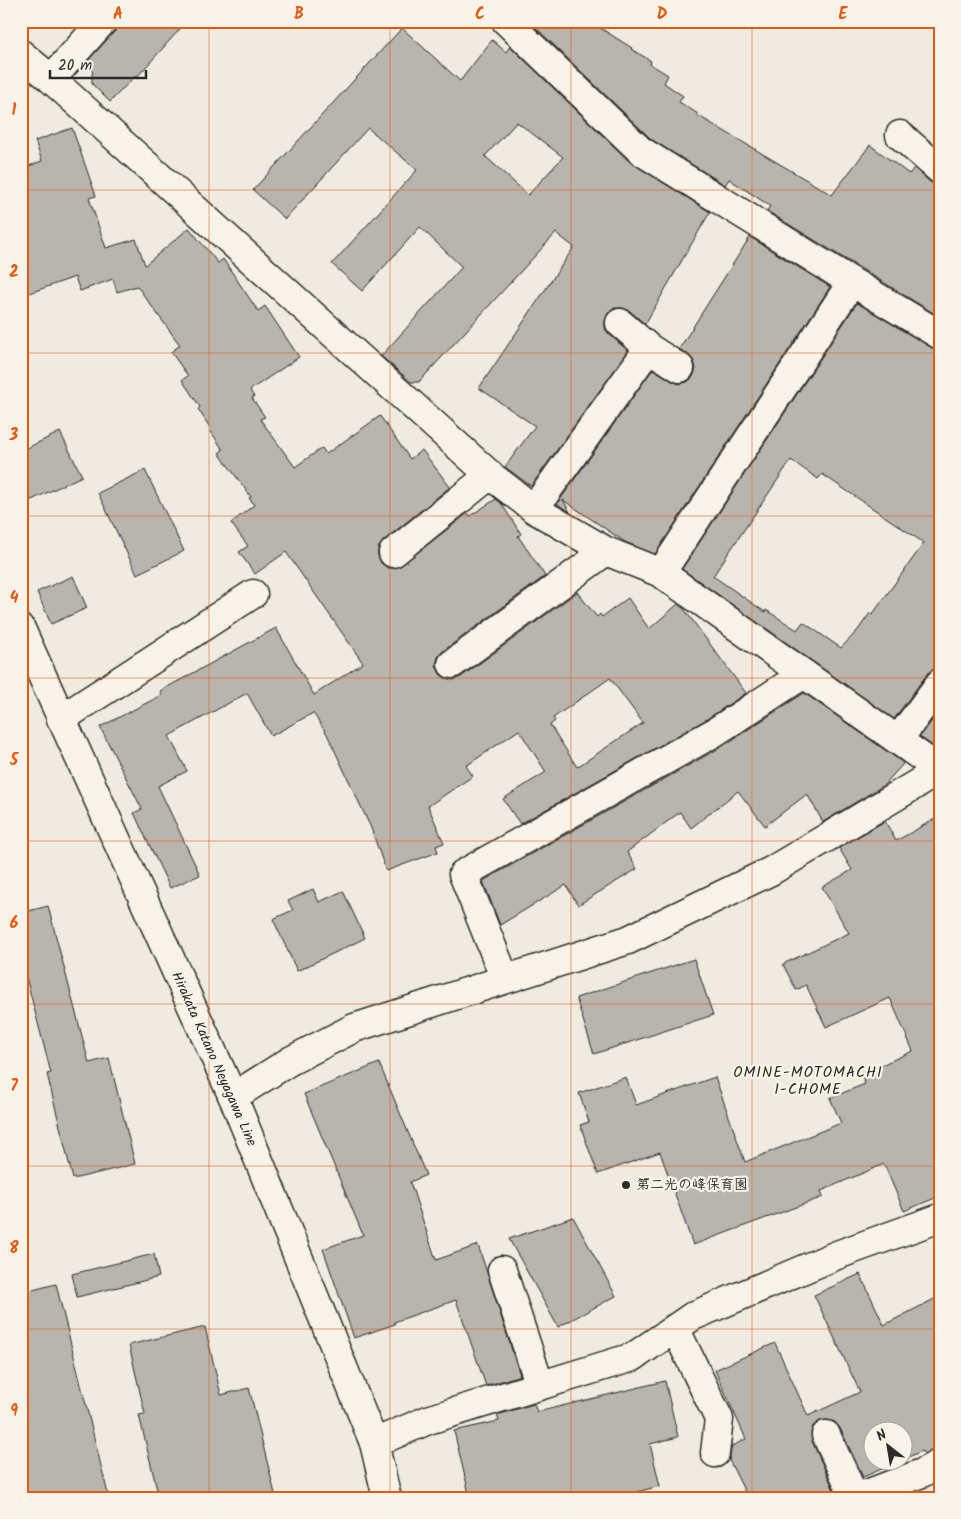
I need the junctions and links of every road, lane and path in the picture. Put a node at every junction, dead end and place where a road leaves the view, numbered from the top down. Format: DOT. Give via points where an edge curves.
graph roads {
  1 [pos="103,21"];
  2 [pos="506,21"];
  3 [pos="21,54"];
  4 [pos="51,80"];
  5 [pos="900,135"];
  6 [pos="940,170"];
  7 [pos="852,282"];
  8 [pos="620,323"];
  9 [pos="940,334"];
  10 [pos="649,348"];
  11 [pos="680,368"];
  12 [pos="490,475"];
  13 [pos="534,509"];
  14 [pos="606,551"];
  15 [pos="393,553"];
  16 [pos="661,573"];
  17 [pos="253,594"];
  18 [pos="21,629"];
  19 [pos="452,664"];
  20 [pos="804,674"];
  21 [pos="940,684"];
  22 [pos="61,719"];
  23 [pos="898,740"];
  24 [pos="940,770"];
  25 [pos="505,979"];
  26 [pos="233,1097"];
  27 [pos="940,1218"];
  28 [pos="502,1270"];
  29 [pos="675,1328"];
  30 [pos="540,1386"];
  31 [pos="826,1435"];
  32 [pos="374,1443"];
  33 [pos="715,1453"];
  34 [pos="940,1463"];
  35 [pos="387,1498"];
  36 [pos="855,1498"];
  1 -- 4 [label="street"];
  2 -- 7 [label="street" via="641,151"];
  3 -- 4 [label="street"];
  4 -- 12 [label="street"];
  5 -- 6 [label="street"];
  7 -- 9 [label="street"];
  7 -- 16 [label="street"];
  8 -- 10 [label="street"];
  10 -- 11 [label="street"];
  10 -- 13 [label="street"];
  12 -- 13 [label="street"];
  12 -- 15 [label="street"];
  13 -- 14 [label="street"];
  14 -- 16 [label="street"];
  14 -- 19 [label="street"];
  16 -- 20 [label="street"];
  17 -- 22 [label="street"];
  18 -- 22 [label="street, Hirakata Katano Neyagawa Line"];
  20 -- 23 [label="street"];
  20 -- 25 [label="street" via="715,732 463,874"];
  21 -- 23 [label="street"];
  22 -- 26 [label="street, Hirakata Katano Neyagawa Line"];
  23 -- 24 [label="street"];
  24 -- 25 [label="street" via="771,871 628,940"];
  25 -- 26 [label="street" via="354,1028 290,1061"];
  26 -- 32 [label="street, Hirakata Katano Neyagawa Line"];
  27 -- 29 [label="street" via="837,1255 693,1316"];
  28 -- 30 [label="street"];
  29 -- 30 [label="street" via="633,1357"];
  29 -- 33 [label="street" via="719,1419"];
  30 -- 32 [label="street" via="428,1420"];
  31 -- 36 [label="street"];
  32 -- 35 [label="street, Hirakata Katano Neyagawa Line"];
  34 -- 36 [label="street"];
}
